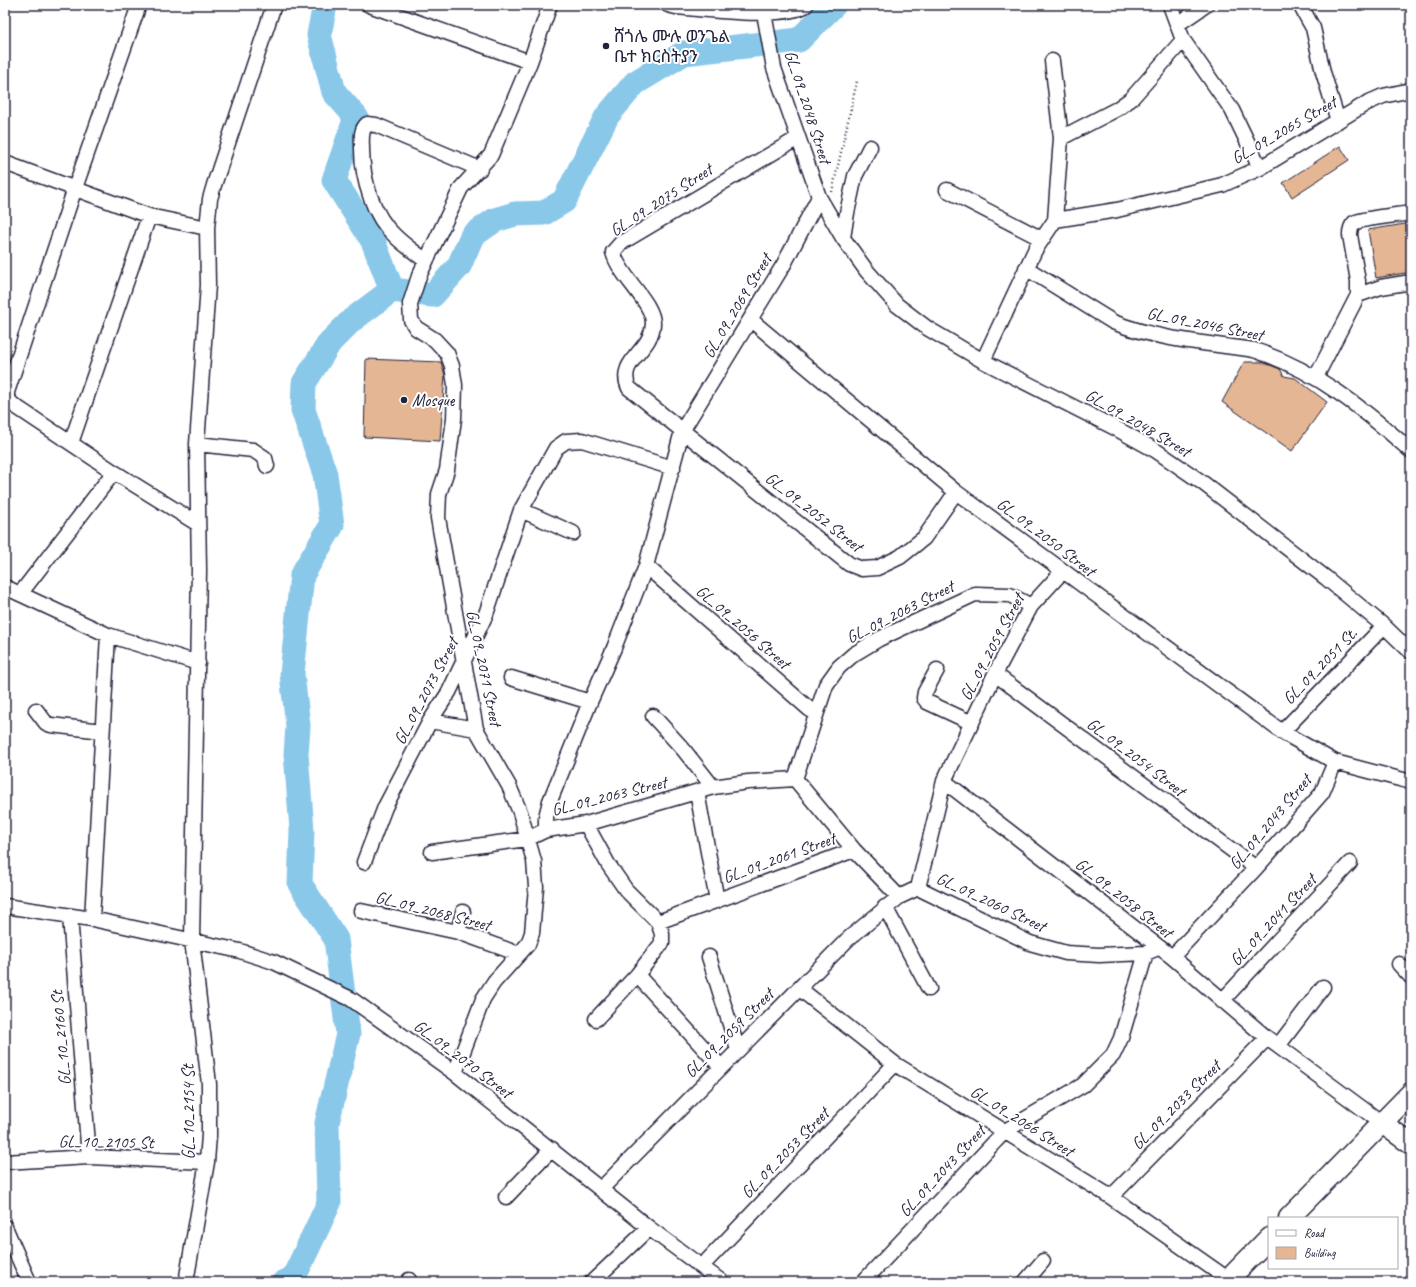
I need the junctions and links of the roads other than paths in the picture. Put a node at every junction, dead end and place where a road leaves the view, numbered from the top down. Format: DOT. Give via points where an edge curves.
graph roads {
  1 [pos="139,5"];
  2 [pos="274,5"];
  3 [pos="369,5"];
  4 [pos="550,5"];
  5 [pos="806,5"];
  6 [pos="1170,5"];
  7 [pos="1206,5"];
  8 [pos="1300,5"];
  9 [pos="673,6"];
  10 [pos="764,13"];
  11 [pos="1178,24"];
  12 [pos="1184,40"];
  13 [pos="1052,61"];
  14 [pos="530,62"];
  15 [pos="1411,90"];
  16 [pos="1338,121"];
  17 [pos="798,138"];
  18 [pos="1061,138"];
  19 [pos="870,147"];
  20 [pos="5,163"];
  21 [pos="1260,168"];
  22 [pos="480,169"];
  23 [pos="74,188"];
  24 [pos="947,190"];
  25 [pos="819,197"];
  26 [pos="1411,213"];
  27 [pos="149,216"];
  28 [pos="1055,220"];
  29 [pos="207,228"];
  30 [pos="843,238"];
  31 [pos="1042,239"];
  32 [pos="426,261"];
  33 [pos="1026,268"];
  34 [pos="1411,282"];
  35 [pos="1358,295"];
  36 [pos="751,320"];
  37 [pos="983,361"];
  38 [pos="1316,378"];
  39 [pos="682,431"];
  40 [pos="71,443"];
  41 [pos="197,444"];
  42 [pos="1411,450"];
  43 [pos="267,466"];
  44 [pos="673,468"];
  45 [pos="114,472"];
  46 [pos="956,492"];
  47 [pos="521,510"];
  48 [pos="198,524"];
  49 [pos="573,533"];
  50 [pos="646,566"];
  51 [pos="1062,572"];
  52 [pos="5,587"];
  53 [pos="20,594"];
  54 [pos="1031,606"];
  55 [pos="1384,626"];
  56 [pos="108,635"];
  57 [pos="1411,652"];
  58 [pos="462,662"];
  59 [pos="198,663"];
  60 [pos="938,670"];
  61 [pos="995,674"];
  62 [pos="511,678"];
  63 [pos="590,702"];
  64 [pos="36,710"];
  65 [pos="816,715"];
  66 [pos="653,716"];
  67 [pos="430,721"];
  68 [pos="972,723"];
  69 [pos="476,729"];
  70 [pos="102,731"];
  71 [pos="1282,732"];
  72 [pos="1335,762"];
  73 [pos="794,779"];
  74 [pos="944,781"];
  75 [pos="1411,782"];
  76 [pos="713,787"];
  77 [pos="697,792"];
  78 [pos="586,824"];
  79 [pos="546,830"];
  80 [pos="527,839"];
  81 [pos="854,850"];
  82 [pos="432,852"];
  83 [pos="364,862"];
  84 [pos="1350,863"];
  85 [pos="1256,868"];
  86 [pos="918,888"];
  87 [pos="899,897"];
  88 [pos="717,901"];
  89 [pos="5,906"];
  90 [pos="886,907"];
  91 [pos="361,911"];
  92 [pos="463,912"];
  93 [pos="70,916"];
  94 [pos="92,919"];
  95 [pos="658,922"];
  96 [pos="458,932"];
  97 [pos="192,940"];
  98 [pos="1152,950"];
  99 [pos="519,954"];
  100 [pos="710,957"];
  101 [pos="1172,957"];
  102 [pos="1399,964"];
  103 [pos="637,975"];
  104 [pos="1411,977"];
  105 [pos="1323,987"];
  106 [pos="800,989"];
  107 [pos="929,989"];
  108 [pos="1222,1001"];
  109 [pos="596,1019"];
  110 [pos="1267,1038"];
  111 [pos="1278,1046"];
  112 [pos="738,1050"];
  113 [pos="895,1064"];
  114 [pos="720,1066"];
  115 [pos="455,1073"];
  116 [pos="1411,1093"];
  117 [pos="1382,1123"];
  118 [pos="1005,1131"];
  119 [pos="1411,1144"];
  120 [pos="552,1149"];
  121 [pos="89,1157"];
  122 [pos="5,1162"];
  123 [pos="207,1162"];
  124 [pos="601,1189"];
  125 [pos="1111,1196"];
  126 [pos="506,1197"];
  127 [pos="1290,1217"];
  128 [pos="5,1227"];
  129 [pos="649,1228"];
  130 [pos="1268,1239"];
  131 [pos="1043,1261"];
  132 [pos="702,1266"];
  133 [pos="1229,1281"];
  134 [pos="29,1282"];
  135 [pos="186,1282"];
  136 [pos="592,1282"];
  137 [pos="722,1282"];
  138 [pos="863,1282"];
  139 [pos="1025,1282"];
  1 -- 23 [label="street"];
  2 -- 29 [label="street, GL_10_2154 St" via="214,185"];
  3 -- 14 [label="street"];
  4 -- 14 [label="street"];
  5 -- 10 [label="street" via="791,11"];
  6 -- 11 [label="street"];
  7 -- 11 [label="street"];
  8 -- 16 [label="street" via="1313,28"];
  9 -- 10 [label="street"];
  10 -- 17 [label="street, GL_09_2048 Street" via="774,68"];
  11 -- 12 [label="street"];
  12 -- 18 [label="street" via="1131,99"];
  12 -- 21 [label="street" via="1232,110"];
  13 -- 18 [label="street"];
  14 -- 22 [label="street" via="491,154"];
  15 -- 16 [label="street, GL_09_2065 Street" via="1383,96"];
  16 -- 21 [label="street, GL_09_2065 Street"];
  17 -- 25 [label="street, GL_09_2048 Street"];
  17 -- 39 [label="street, GL_09_2075 Street" via="621,243 614,252 616,263 651,312 653,324 650,338 626,370 624,379 629,388"];
  18 -- 28 [label="street"];
  19 -- 30 [label="street, GL_09_2048 Street" via="855,176"];
  20 -- 23 [label="street"];
  21 -- 28 [label="street, GL_09_2065 Street" via="1222,185 1117,210"];
  22 -- 32 [label="street" via="461,188"];
  22 -- 32 [label="street" via="376,125 368,124 364,127 362,159 368,189 378,213 394,236"];
  23 -- 27 [label="street"];
  23 -- 40 [label="street" via="7,398 12,404"];
  24 -- 31 [label="street"];
  25 -- 30 [label="street, GL_09_2048 Street"];
  25 -- 36 [label="street, GL_09_2069 Street"];
  26 -- 35 [label="street" via="1354,223 1350,235"];
  27 -- 29 [label="street"];
  27 -- 40 [label="street"];
  28 -- 31 [label="street"];
  29 -- 41 [label="street, GL_10_2154 St" via="208,285"];
  30 -- 37 [label="street, GL_09_2048 Street" via="897,306 927,328"];
  31 -- 33 [label="street"];
  32 -- 58 [label="street, GL_09_2071 Street" via="410,304 411,320 416,328 435,340 447,353 456,385 454,419 447,470 439,494 438,518"];
  33 -- 37 [label="street"];
  33 -- 38 [label="street, GL_09_2046 Street" via="1128,328 1156,335 1254,350"];
  34 -- 35 [label="street" via="1381,287"];
  35 -- 38 [label="street"];
  36 -- 39 [label="street, GL_09_2069 Street"];
  36 -- 46 [label="street, GL_09_2050 Street"];
  37 -- 55 [label="street, GL_09_2048 Street" via="1155,450 1203,483"];
  38 -- 42 [label="street, GL_09_2046 Street" via="1376,419"];
  39 -- 44 [label="street, GL_09_2069 Street"];
  39 -- 46 [label="street, GL_09_2052 Street" via="849,564 862,570 889,563 924,538"];
  40 -- 45 [label="street"];
  41 -- 43 [label="street" via="253,450 265,458"];
  41 -- 48 [label="street, GL_10_2154 St"];
  44 -- 47 [label="street, GL_09_2073 Street" via="582,440 566,441 556,448"];
  44 -- 50 [label="street, GL_09_2069 Street"];
  45 -- 48 [label="street"];
  45 -- 53 [label="street"];
  46 -- 51 [label="street, GL_09_2050 Street"];
  47 -- 49 [label="street"];
  47 -- 58 [label="street, GL_09_2073 Street" via="486,614"];
  48 -- 59 [label="street, GL_10_2154 St"];
  50 -- 63 [label="street, GL_09_2069 Street"];
  50 -- 65 [label="street, GL_09_2056 Street"];
  51 -- 54 [label="street, GL_09_2059 Street"];
  51 -- 71 [label="street, GL_09_2050 Street"];
  52 -- 53 [label="street"];
  53 -- 56 [label="street"];
  54 -- 61 [label="street, GL_09_2059 Street"];
  54 -- 65 [label="street, GL_09_2063 Street" via="1010,595 975,594 879,639 854,654 839,667 826,685"];
  55 -- 57 [label="street, GL_09_2048 Street"];
  55 -- 71 [label="street, GL_09_2051 St."];
  56 -- 59 [label="street"];
  56 -- 70 [label="street"];
  58 -- 67 [label="street, GL_09_2073 Street" via="449,692"];
  58 -- 69 [label="street, GL_09_2071 Street"];
  59 -- 97 [label="street, GL_10_2154 St"];
  60 -- 68 [label="street, GL_09_2059 Street" via="924,698 927,702"];
  61 -- 68 [label="street, GL_09_2059 Street"];
  61 -- 85 [label="street, GL_09_2054 Street"];
  62 -- 63 [label="street"];
  63 -- 79 [label="street, GL_09_2069 Street" via="550,801"];
  64 -- 70 [label="street" via="46,723 51,725"];
  65 -- 73 [label="street, GL_09_2063 Street"];
  66 -- 76 [label="street"];
  67 -- 69 [label="street"];
  67 -- 83 [label="street, GL_09_2073 Street" via="385,807"];
  68 -- 74 [label="street, GL_09_2059 Street"];
  69 -- 80 [label="street, GL_09_2071 Street" via="509,786 520,812"];
  70 -- 94 [label="street"];
  71 -- 72 [label="street, GL_09_2050 Street"];
  72 -- 75 [label="street"];
  72 -- 85 [label="street, GL_09_2043 Street" via="1322,793"];
  73 -- 76 [label="street, GL_09_2063 Street"];
  73 -- 81 [label="street"];
  74 -- 86 [label="street, GL_09_2059 Street"];
  74 -- 98 [label="street, GL_09_2058 Street"];
  76 -- 77 [label="street, GL_09_2063 Street"];
  77 -- 78 [label="street, GL_09_2063 Street"];
  77 -- 88 [label="street, GL_09_2061 Street"];
  78 -- 79 [label="street, GL_09_2063 Street"];
  78 -- 95 [label="street" via="626,890"];
  79 -- 80 [label="street, GL_09_2063 Street"];
  80 -- 82 [label="street, GL_09_2063 Street"];
  80 -- 99 [label="street, GL_09_2071 Street" via="534,861 536,887 532,934 528,944"];
  81 -- 87 [label="street"];
  81 -- 88 [label="street, GL_09_2061 Street"];
  84 -- 108 [label="street, GL_09_2041 Street"];
  85 -- 101 [label="street, GL_09_2043 Street"];
  86 -- 87 [label="street, GL_09_2059 Street"];
  86 -- 98 [label="street, GL_09_2060 Street" via="1037,945 1072,953 1099,955"];
  87 -- 90 [label="street, GL_09_2059 Street"];
  88 -- 95 [label="street, GL_09_2061 Street"];
  89 -- 93 [label="street, GL_09_2070 Street"];
  90 -- 106 [label="street, GL_09_2059 Street" via="848,938"];
  90 -- 107 [label="street"];
  91 -- 96 [label="street, GL_09_2068 Street"];
  92 -- 96 [label="street"];
  93 -- 94 [label="street, GL_09_2070 Street"];
  93 -- 121 [label="street, GL_10_2160 St"];
  94 -- 97 [label="street, GL_09_2070 Street"];
  95 -- 103 [label="street" via="662,943"];
  96 -- 99 [label="street, GL_09_2068 Street"];
  97 -- 115 [label="street, GL_09_2070 Street" via="274,962 351,999"];
  97 -- 123 [label="street, GL_10_2154 St" via="209,1084"];
  98 -- 101 [label="street, GL_09_2058 Street"];
  98 -- 118 [label="street, GL_09_2043 Street" via="1113,1055 1083,1085"];
  99 -- 115 [label="street, GL_09_2071 Street" via="494,982 483,999"];
  100 -- 112 [label="street"];
  101 -- 108 [label="street, GL_09_2058 Street"];
  102 -- 104 [label="street"];
  103 -- 109 [label="street"];
  103 -- 114 [label="street"];
  105 -- 111 [label="street"];
  106 -- 112 [label="street, GL_09_2059 Street"];
  106 -- 113 [label="street, GL_09_2066 Street"];
  108 -- 110 [label="street, GL_09_2058 Street"];
  110 -- 111 [label="street, GL_09_2058 Street"];
  110 -- 125 [label="street, GL_09_2033 Street"];
  111 -- 117 [label="street, GL_09_2058 Street"];
  112 -- 114 [label="street, GL_09_2059 Street"];
  113 -- 118 [label="street, GL_09_2066 Street"];
  113 -- 132 [label="street, GL_09_2053 Street"];
  114 -- 124 [label="street, GL_09_2059 Street"];
  115 -- 120 [label="street, GL_09_2070 Street"];
  116 -- 117 [label="main road"];
  117 -- 119 [label="main road"];
  117 -- 127 [label="main road"];
  118 -- 125 [label="street, GL_09_2066 Street"];
  118 -- 138 [label="street, GL_09_2043 Street"];
  120 -- 124 [label="street, GL_09_2070 Street"];
  120 -- 126 [label="street"];
  121 -- 122 [label="street, GL_10_2105 St"];
  121 -- 123 [label="street, GL_10_2105 St"];
  123 -- 135 [label="street, GL_10_2154 St"];
  124 -- 129 [label="street, GL_09_2070 Street"];
  125 -- 133 [label="street, GL_09_2066 Street"];
  128 -- 134 [label="street" via="20,1256"];
  129 -- 132 [label="street, GL_09_2070 Street"];
  129 -- 136 [label="street"];
  130 -- 133 [label="main road"];
  131 -- 139 [label="street"];
  132 -- 137 [label="street, GL_09_2070 Street"];
}
